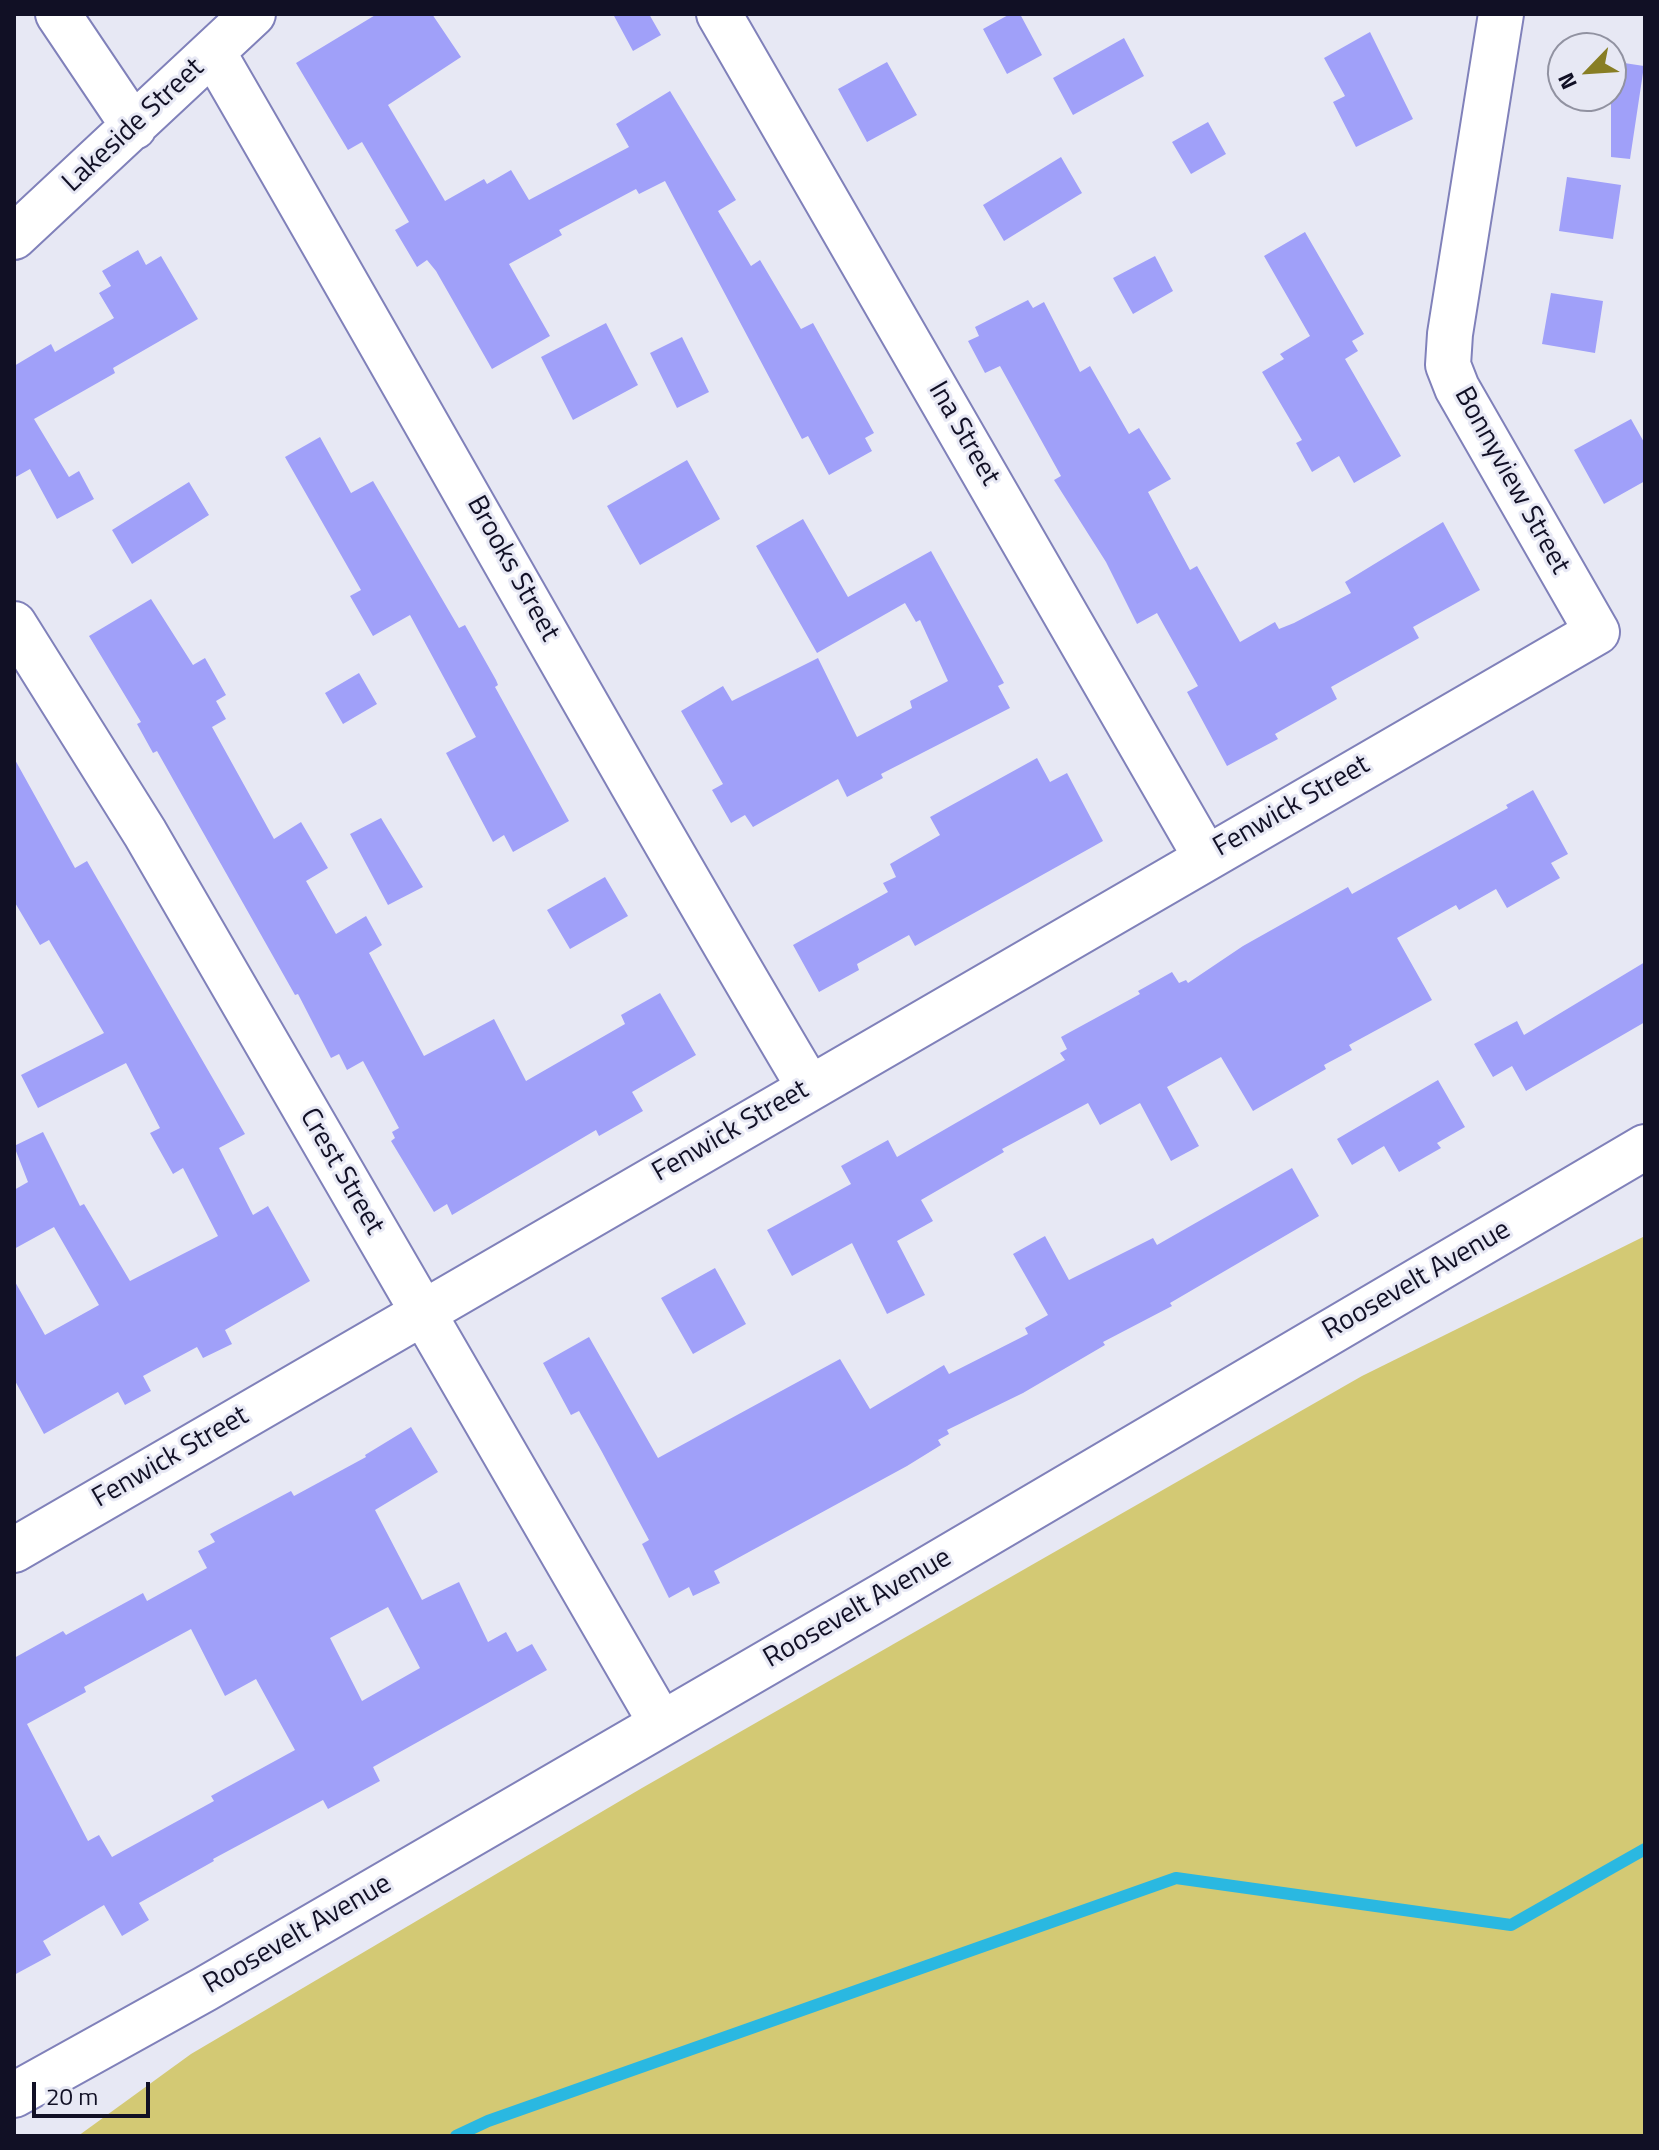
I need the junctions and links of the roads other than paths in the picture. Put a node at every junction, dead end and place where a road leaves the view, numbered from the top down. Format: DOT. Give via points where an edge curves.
graph roads {
  1 [pos="58,14"];
  2 [pos="253,14"];
  3 [pos="719,14"];
  4 [pos="1501,14"];
  5 [pos="213,52"];
  6 [pos="134,127"];
  7 [pos="14,237"];
  8 [pos="14,624"];
  9 [pos="1450,717"];
  10 [pos="1205,856"];
  11 [pos="809,1087"];
  12 [pos="1645,1147"];
  13 [pos="422,1313"];
  14 [pos="19,1535"];
  15 [pos="661,1723"];
  16 [pos="68,2065"];
  17 [pos="14,2095"];
  18 [pos="14,2115"];
  1 -- 6 [label="street"];
  2 -- 5 [label="street, Lakeside Street"];
  3 -- 10 [label="street, Ina Street"];
  4 -- 9 [label="street, Bonnyview Street" via="1448,365 1485,441 1597,632"];
  5 -- 6 [label="street, Lakeside Street"];
  5 -- 11 [label="street, Brooks Street"];
  6 -- 7 [label="street, Lakeside Street"];
  8 -- 13 [label="street, Crest Street" via="145,833"];
  9 -- 10 [label="street, Fenwick Street"];
  10 -- 11 [label="street, Fenwick Street"];
  11 -- 13 [label="street, Fenwick Street"];
  12 -- 15 [label="street, Roosevelt Avenue"];
  13 -- 14 [label="street, Fenwick Street"];
  13 -- 15 [label="street, Crest Street"];
  15 -- 16 [label="street, Roosevelt Avenue"];
  16 -- 17 [label="street, Roosevelt Avenue"];
  16 -- 18 [label="street, Roosevelt Avenue"];
}
